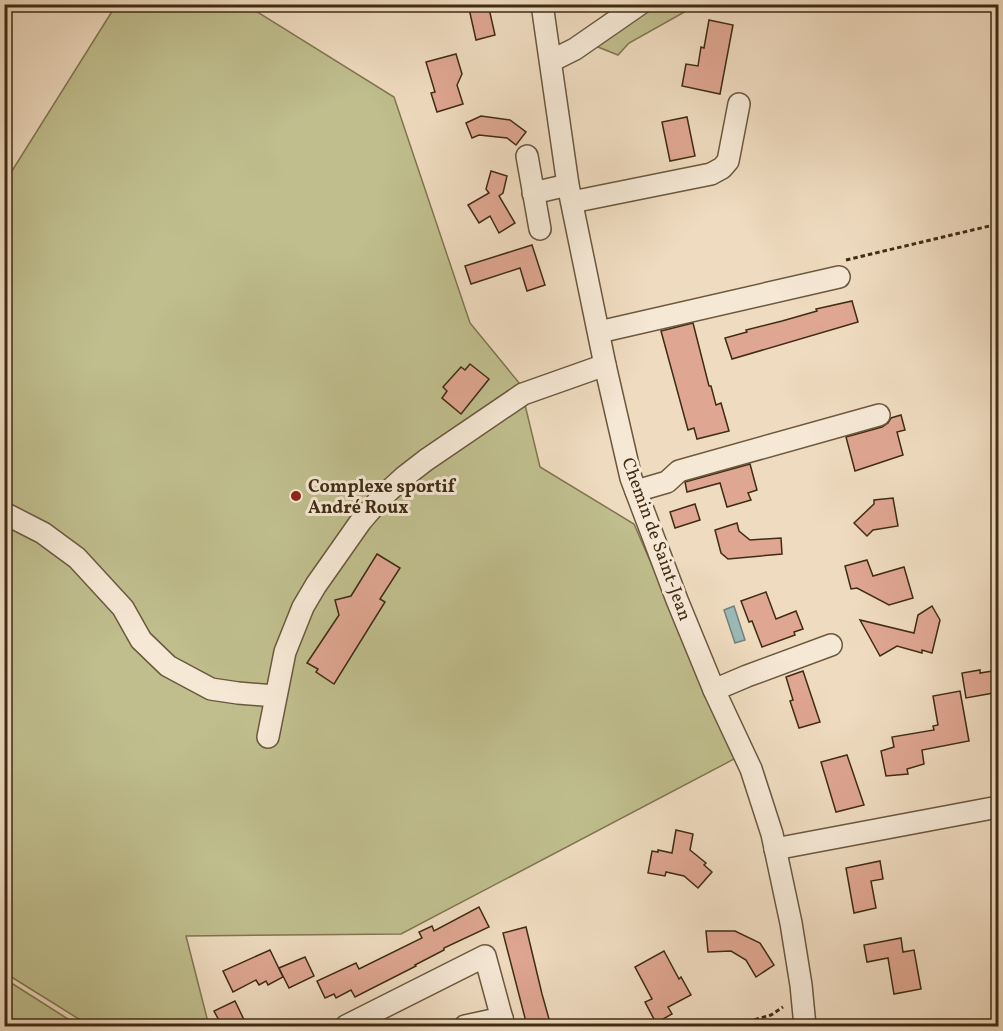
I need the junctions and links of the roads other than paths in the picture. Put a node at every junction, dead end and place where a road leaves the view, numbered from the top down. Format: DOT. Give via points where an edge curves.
graph roads {
  1 [pos="542,4"];
  2 [pos="640,4"];
  3 [pos="551,61"];
  4 [pos="739,104"];
  5 [pos="527,156"];
  6 [pos="533,193"];
  7 [pos="570,194"];
  8 [pos="540,229"];
  9 [pos="839,277"];
  10 [pos="599,332"];
  11 [pos="606,365"];
  12 [pos="879,415"];
  13 [pos="636,491"];
  14 [pos="4,513"];
  15 [pos="831,645"];
  16 [pos="714,690"];
  17 [pos="275,696"];
  18 [pos="268,737"];
  19 [pos="999,807"];
  20 [pos="775,849"];
  21 [pos="503,1022"];
  22 [pos="346,1026"];
  23 [pos="465,1026"];
  24 [pos="805,1026"];
  1 -- 3 [label="street, Chemin de Saint-Jean"];
  2 -- 3 [label="street"];
  3 -- 7 [label="street, Chemin de Saint-Jean"];
  4 -- 7 [label="street" via="728,161 711,174"];
  5 -- 6 [label="street"];
  6 -- 7 [label="street"];
  6 -- 8 [label="street"];
  7 -- 10 [label="street, Chemin de Saint-Jean"];
  9 -- 10 [label="street"];
  10 -- 11 [label="street, Chemin de Saint-Jean"];
  11 -- 13 [label="street, Chemin de Saint-Jean"];
  11 -- 17 [label="street" via="523,394 426,459 381,498 354,530 303,607 285,652"];
  12 -- 13 [label="street" via="679,471 667,482"];
  13 -- 16 [label="street, Chemin de Saint-Jean"];
  14 -- 17 [label="street" via="43,533 77,558 123,608 141,640 168,666 212,689"];
  15 -- 16 [label="street"];
  16 -- 20 [label="street, Chemin de Saint-Jean" via="751,769"];
  17 -- 18 [label="street"];
  19 -- 20 [label="street"];
  20 -- 24 [label="street, Chemin de Saint-Jean" via="791,923"];
  21 -- 22 [label="street" via="485,956"];
  21 -- 23 [label="street"];
}
